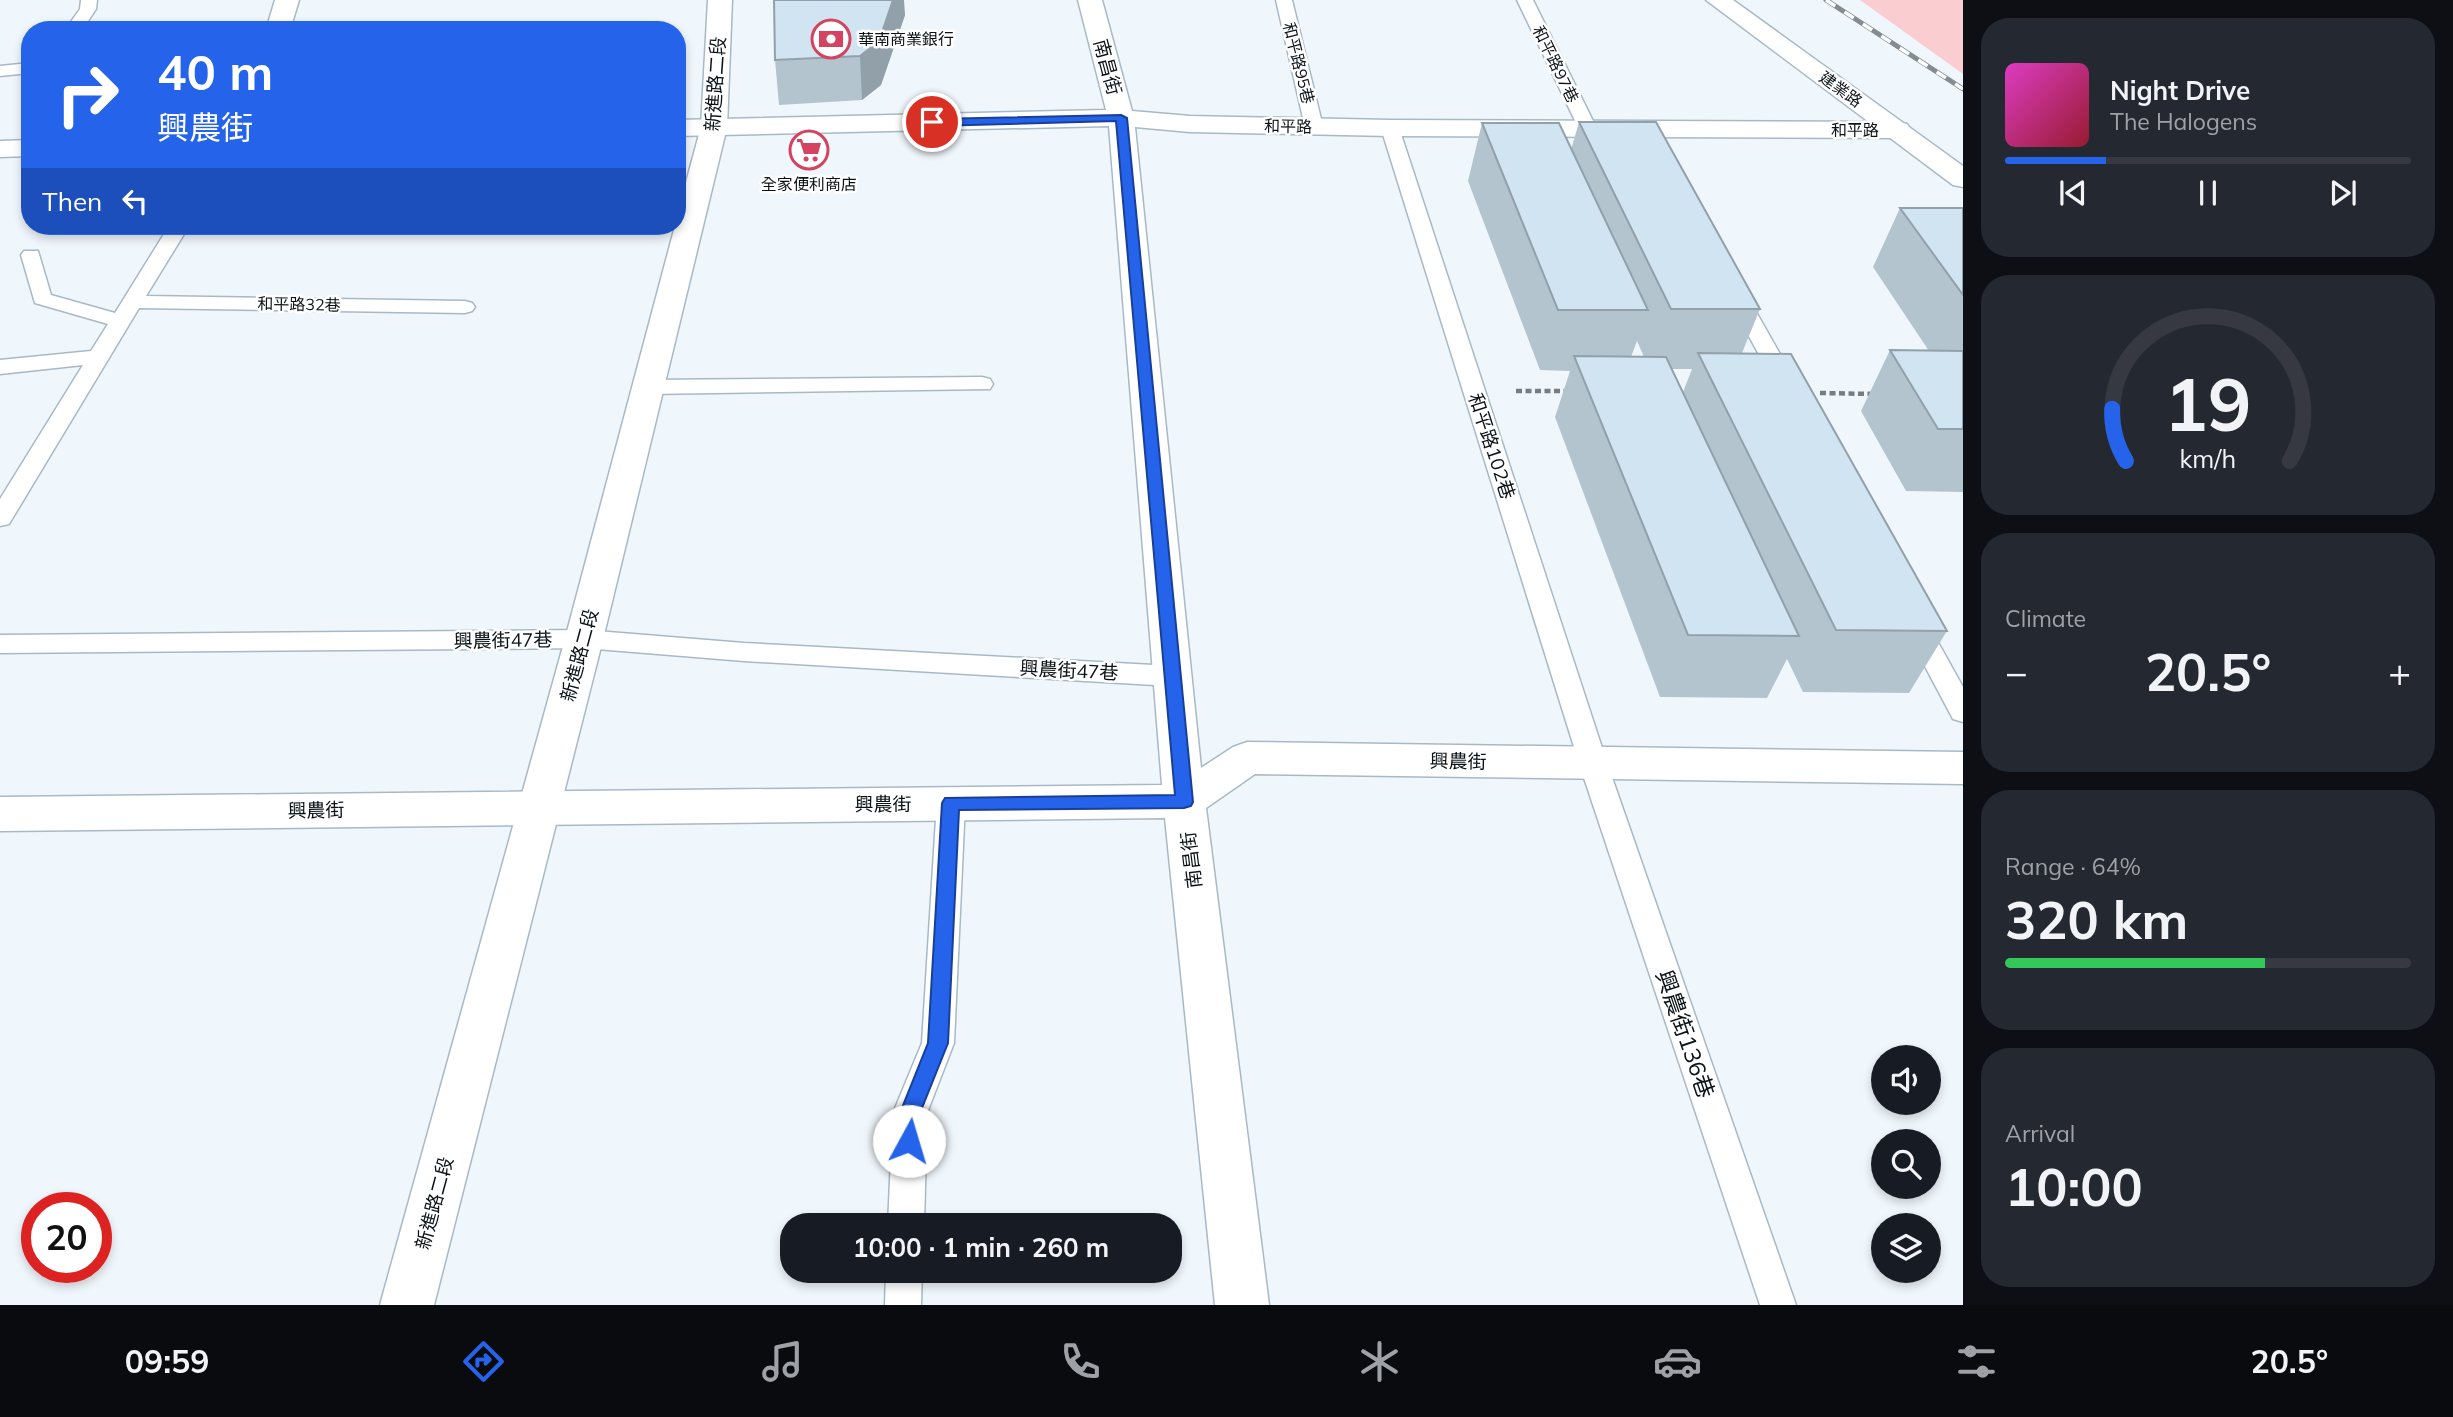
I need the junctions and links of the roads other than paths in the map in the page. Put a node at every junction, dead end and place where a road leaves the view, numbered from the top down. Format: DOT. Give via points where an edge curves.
graph roads {
  1 [pos="89,0"];
  2 [pos="286,0"];
  3 [pos="720,0"];
  4 [pos="1090,0"];
  5 [pos="1284,0"];
  6 [pos="1524,0"];
  7 [pos="1718,0"];
  8 [pos="79,21"];
  9 [pos="280,21"];
  10 [pos="21,69"];
  11 [pos="0,71"];
  12 [pos="1121,118"];
  13 [pos="1314,127"];
  14 [pos="696,128"];
  15 [pos="1390,128"];
  16 [pos="1588,129"];
  17 [pos="1644,129"];
  18 [pos="1899,130"];
  19 [pos="21,148"];
  20 [pos="0,149"];
  21 [pos="1657,153"];
  22 [pos="1963,179"];
  23 [pos="686,182"];
  24 [pos="174,235"];
  25 [pos="676,235"];
  26 [pos="31,255"];
  27 [pos="1724,273"];
  28 [pos="133,302"];
  29 [pos="465,307"];
  30 [pos="121,321"];
  31 [pos="99,357"];
  32 [pos="0,367"];
  33 [pos="982,384"];
  34 [pos="648,387"];
  35 [pos="1794,399"];
  36 [pos="0,518"];
  37 [pos="1903,602"];
  38 [pos="584,639"];
  39 [pos="0,644"];
  40 [pos="1172,676"];
  41 [pos="1963,712"];
  42 [pos="1593,763"];
  43 [pos="1963,768"];
  44 [pos="1184,802"];
  45 [pos="951,803"];
  46 [pos="538,807"];
  47 [pos="0,814"];
  48 [pos="906,1213"];
  49 [pos="904,1283"];
  50 [pos="407,1305"];
  51 [pos="903,1305"];
  52 [pos="1242,1305"];
  53 [pos="1778,1305"];
  1 -- 8 [label="lane"];
  2 -- 9 [label="street"];
  3 -- 14 [label="street, 新進路二段"];
  4 -- 12 [label="street, 南昌街"];
  5 -- 13 [label="lane, 和平路95巷"];
  6 -- 16 [label="lane, 和平路97巷"];
  7 -- 18 [label="street, 建業路"];
  10 -- 11 [label="lane"];
  12 -- 13 [label="street, 和平路"];
  12 -- 14 [label="street, 和平路"];
  12 -- 40 [label="street, 南昌街"];
  13 -- 15 [label="street, 和平路"];
  14 -- 23 [label="street, 新進路二段"];
  15 -- 16 [label="street, 和平路"];
  15 -- 42 [label="lane, 和平路102巷"];
  16 -- 17 [label="street, 和平路"];
  17 -- 18 [label="street, 和平路"];
  17 -- 21 [label="lane"];
  18 -- 22 [label="street, 建業路"];
  19 -- 20 [label="street"];
  24 -- 28 [label="lane"];
  25 -- 34 [label="street, 新進路二段"];
  26 -- 30 [label="lane" via="43,299"];
  27 -- 35 [label="lane"];
  28 -- 29 [label="lane, 和平路32巷"];
  28 -- 30 [label="lane"];
  30 -- 31 [label="lane"];
  31 -- 32 [label="lane"];
  31 -- 36 [label="lane"];
  33 -- 34 [label="lane"];
  34 -- 38 [label="street, 新進路二段"];
  37 -- 41 [label="lane"];
  38 -- 39 [label="lane, 興農街47巷"];
  38 -- 40 [label="lane, 興農街47巷"];
  38 -- 46 [label="street, 新進路二段"];
  40 -- 44 [label="street, 南昌街"];
  42 -- 43 [label="street, 興農街"];
  42 -- 44 [label="street, 興農街" via="1247,758"];
  42 -- 53 [label="lane, 興農街136巷"];
  44 -- 45 [label="street, 興農街"];
  44 -- 52 [label="street, 南昌街"];
  45 -- 46 [label="street, 興農街"];
  45 -- 48 [label="lane" via="938,1043 910,1113"];
  46 -- 47 [label="street, 興農街"];
  46 -- 50 [label="street, 新進路二段"];
  49 -- 51 [label="lane"];
}
